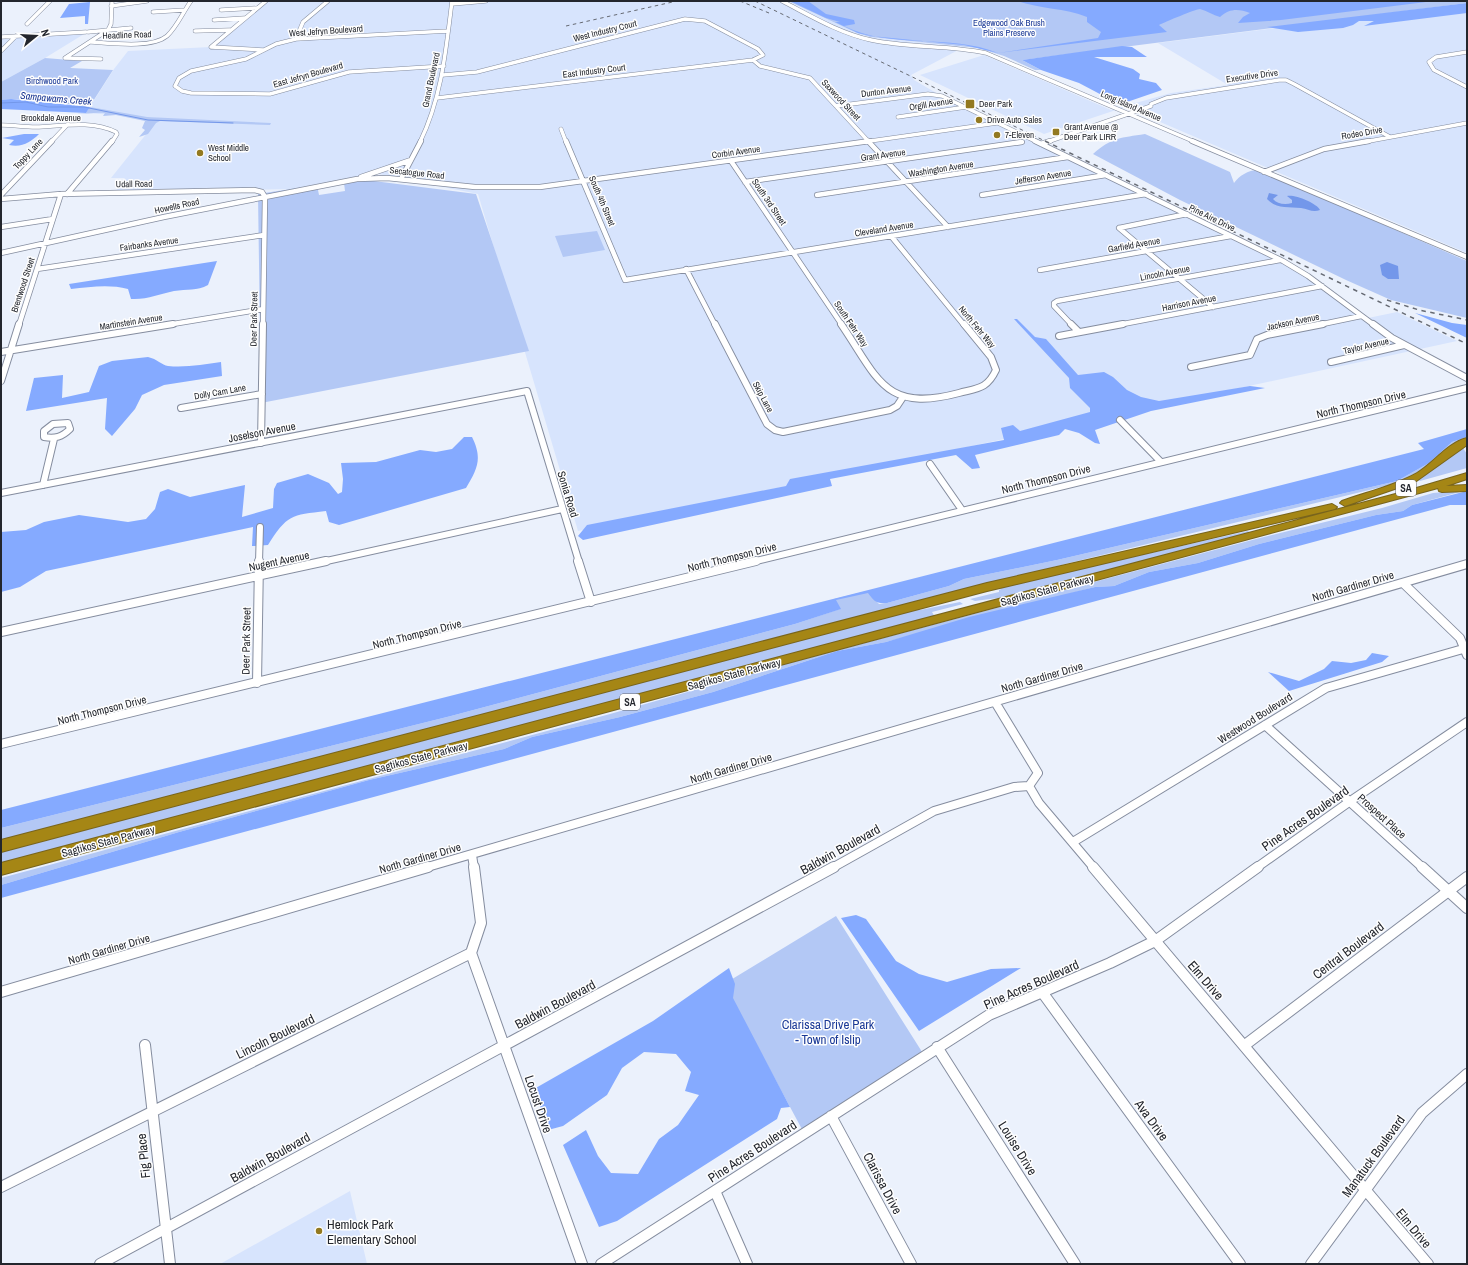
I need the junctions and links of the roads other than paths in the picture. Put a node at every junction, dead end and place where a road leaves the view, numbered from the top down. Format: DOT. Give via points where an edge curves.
graph roads {
  1 [pos="50,1"];
  2 [pos="112,1"];
  3 [pos="147,1"];
  4 [pos="191,1"];
  5 [pos="266,1"];
  6 [pos="328,1"];
  7 [pos="481,1"];
  8 [pos="486,1"];
  9 [pos="782,1"];
  10 [pos="452,3"];
  11 [pos="468,4"];
  12 [pos="111,6"];
  13 [pos="257,8"];
  14 [pos="185,10"];
  15 [pos="221,10"];
  16 [pos="153,12"];
  17 [pos="245,18"];
  18 [pos="214,20"];
  19 [pos="27,24"];
  20 [pos="131,28"];
  21 [pos="108,30"];
  22 [pos="230,30"];
  23 [pos="195,31"];
  24 [pos="448,31"];
  25 [pos="16,36"];
  26 [pos="1,37"];
  27 [pos="296,39"];
  28 [pos="92,42"];
  29 [pos="264,50"];
  30 [pos="1,51"];
  31 [pos="1467,52"];
  32 [pos="101,60"];
  33 [pos="753,60"];
  34 [pos="210,66"];
  35 [pos="444,66"];
  36 [pos="443,75"];
  37 [pos="1467,87"];
  38 [pos="938,94"];
  39 [pos="437,98"];
  40 [pos="1151,104"];
  41 [pos="836,106"];
  42 [pos="966,107"];
  43 [pos="1122,111"];
  44 [pos="1128,114"];
  45 [pos="898,117"];
  46 [pos="998,123"];
  47 [pos="68,124"];
  48 [pos="1467,124"];
  49 [pos="1,125"];
  50 [pos="561,129"];
  51 [pos="1390,136"];
  52 [pos="1035,141"];
  53 [pos="869,142"];
  54 [pos="1022,142"];
  55 [pos="1041,144"];
  56 [pos="1068,157"];
  57 [pos="411,160"];
  58 [pos="731,161"];
  59 [pos="888,162"];
  60 [pos="1264,172"];
  61 [pos="1106,175"];
  62 [pos="357,179"];
  63 [pos="401,179"];
  64 [pos="584,182"];
  65 [pos="745,182"];
  66 [pos="906,182"];
  67 [pos="475,187"];
  68 [pos="61,194"];
  69 [pos="67,194"];
  70 [pos="1146,194"];
  71 [pos="1,195"];
  72 [pos="982,195"];
  73 [pos="817,196"];
  74 [pos="265,197"];
  75 [pos="1,199"];
  76 [pos="1187,214"];
  77 [pos="53,219"];
  78 [pos="1,227"];
  79 [pos="948,227"];
  80 [pos="264,235"];
  81 [pos="891,236"];
  82 [pos="1232,236"];
  83 [pos="46,243"];
  84 [pos="1147,251"];
  85 [pos="792,252"];
  86 [pos="1,253"];
  87 [pos="1467,257"];
  88 [pos="1280,260"];
  89 [pos="37,269"];
  90 [pos="686,269"];
  91 [pos="1040,270"];
  92 [pos="1179,278"];
  93 [pos="625,280"];
  94 [pos="1322,286"];
  95 [pos="1213,307"];
  96 [pos="263,309"];
  97 [pos="1361,316"];
  98 [pos="1079,332"];
  99 [pos="1059,336"];
  100 [pos="1404,345"];
  101 [pos="11,350"];
  102 [pos="1,352"];
  103 [pos="1331,362"];
  104 [pos="1191,367"];
  105 [pos="1467,378"];
  106 [pos="1,381"];
  107 [pos="1467,388"];
  108 [pos="527,391"];
  109 [pos="262,394"];
  110 [pos="903,397"];
  111 [pos="181,408"];
  112 [pos="1120,420"];
  113 [pos="54,439"];
  114 [pos="1467,441"];
  115 [pos="261,443"];
  116 [pos="1161,462"];
  117 [pos="930,464"];
  118 [pos="1467,471"];
  119 [pos="1467,476"];
  120 [pos="43,485"];
  121 [pos="1467,488"];
  122 [pos="1,493"];
  123 [pos="1404,495"];
  124 [pos="1345,503"];
  125 [pos="562,509"];
  126 [pos="962,510"];
  127 [pos="260,527"];
  128 [pos="1467,564"];
  129 [pos="258,575"];
  130 [pos="1403,583"];
  131 [pos="590,602"];
  132 [pos="1,632"];
  133 [pos="1465,652"];
  134 [pos="257,683"];
  135 [pos="995,702"];
  136 [pos="1467,722"];
  137 [pos="1265,725"];
  138 [pos="1,744"];
  139 [pos="1029,786"];
  140 [pos="1349,802"];
  141 [pos="1072,842"];
  142 [pos="1,846"];
  143 [pos="472,855"];
  144 [pos="1,869"];
  145 [pos="1467,877"];
  146 [pos="1448,891"];
  147 [pos="1467,908"];
  148 [pos="1155,941"];
  149 [pos="471,953"];
  150 [pos="1,992"];
  151 [pos="1042,992"];
  152 [pos="145,1045"];
  153 [pos="1245,1045"];
  154 [pos="505,1046"];
  155 [pos="937,1047"];
  156 [pos="1467,1074"];
  157 [pos="152,1111"];
  158 [pos="831,1116"];
  159 [pos="1,1187"];
  160 [pos="1365,1189"];
  161 [pos="715,1191"];
  162 [pos="166,1229"];
  163 [pos="100,1264"];
  164 [pos="170,1264"];
  165 [pos="582,1264"];
  166 [pos="601,1264"];
  167 [pos="747,1264"];
  168 [pos="911,1264"];
  169 [pos="1075,1264"];
  170 [pos="1240,1264"];
  171 [pos="1311,1264"];
  172 [pos="1428,1264"];
  1 -- 19 [label="street"];
  2 -- 12 [label="street"];
  3 -- 12 [label="street"];
  4 -- 14 [label="street, Headline Road"];
  5 -- 13 [label="street"];
  6 -- 27 [label="street" via="301,24 296,32"];
  7 -- 11 [label="street"];
  8 -- 11 [label="street"];
  9 -- 43 [label="street, Long Island Avenue" via="864,38 986,53"];
  10 -- 11 [label="street"];
  10 -- 24 [label="street, Grand Boulevard"];
  12 -- 21 [label="street" via="111,24"];
  13 -- 15 [label="street"];
  13 -- 17 [label="street"];
  14 -- 16 [label="street"];
  14 -- 28 [label="street, Headline Road" via="163,39 138,43"];
  17 -- 18 [label="street"];
  17 -- 22 [label="street"];
  20 -- 21 [label="street"];
  21 -- 25 [label="street"];
  21 -- 28 [label="street"];
  22 -- 23 [label="street"];
  22 -- 29 [label="street" via="210,46"];
  24 -- 27 [label="street, West Jefryn Boulevard"];
  24 -- 35 [label="street, Grand Boulevard"];
  25 -- 26 [label="street"];
  25 -- 30 [label="street"];
  27 -- 29 [label="street, West Jefryn Boulevard"];
  28 -- 32 [label="street" via="65,58"];
  29 -- 34 [label="street, West Jefryn Boulevard" via="242,60"];
  31 -- 37 [label="street" via="1436,57 1429,62 1434,70"];
  33 -- 36 [label="street, West Industry Court" via="763,55 704,21 685,19 477,72"];
  33 -- 39 [label="street, East Industry Court"];
  33 -- 41 [label="street, Saxwood Street" via="760,66 810,78"];
  34 -- 35 [label="street, East Jefryn Boulevard" via="186,73 176,80 175,86 191,93 261,95 281,92 349,72"];
  35 -- 36 [label="street, Grand Boulevard"];
  36 -- 39 [label="street, Grand Boulevard"];
  38 -- 41 [label="street, Dunton Avenue"];
  38 -- 42 [label="street, Pine Aire Drive"];
  39 -- 57 [label="street, Grand Boulevard" via="433,113"];
  40 -- 43 [label="street, Executive Drive"];
  40 -- 44 [label="street, Executive Drive"];
  40 -- 51 [label="street, Executive Drive" via="1184,94 1286,80"];
  41 -- 53 [label="street, Saxwood Street"];
  42 -- 45 [label="street, Orgill Avenue"];
  42 -- 46 [label="street, Pine Aire Drive"];
  43 -- 44 [label="street, Long Island Avenue"];
  43 -- 52 [label="street"];
  44 -- 55 [label="street"];
  44 -- 60 [label="street, Long Island Avenue"];
  46 -- 52 [label="street, Pine Aire Drive"];
  46 -- 53 [label="street, Corbin Avenue"];
  47 -- 49 [label="street, Brookdale Avenue" via="35,127"];
  47 -- 69 [label="street, Brookdale Avenue" via="109,129 117,134"];
  47 -- 71 [label="street, Toppy Lane"];
  48 -- 51 [label="street, Rodeo Drive"];
  50 -- 64 [label="street, South 4th Street"];
  51 -- 60 [label="street, Rodeo Drive" via="1324,149"];
  52 -- 55 [label="street, Pine Aire Drive"];
  53 -- 58 [label="street, Corbin Avenue"];
  53 -- 59 [label="street, Saxwood Street"];
  54 -- 59 [label="street, Grant Avenue"];
  55 -- 56 [label="street, Pine Aire Drive"];
  56 -- 61 [label="street, Pine Aire Drive"];
  56 -- 66 [label="street, Washington Avenue"];
  57 -- 62 [label="street"];
  57 -- 63 [label="street, Grand Boulevard"];
  58 -- 64 [label="street, Corbin Avenue"];
  58 -- 65 [label="street, South 3rd Street"];
  59 -- 65 [label="street, Grant Avenue"];
  59 -- 66 [label="street, Saxwood Street"];
  60 -- 87 [label="street, Long Island Avenue"];
  61 -- 70 [label="street, Pine Aire Drive"];
  61 -- 72 [label="street, Jefferson Avenue"];
  62 -- 63 [label="street, Secatogue Road"];
  62 -- 74 [label="street, Howells Road"];
  63 -- 67 [label="street, Secatogue Road"];
  64 -- 67 [label="street, Corbin Avenue" via="540,187"];
  64 -- 93 [label="street, South 4th Street"];
  65 -- 85 [label="street, South 3rd Street"];
  66 -- 73 [label="street, Washington Avenue"];
  66 -- 79 [label="street, Saxwood Street"];
  68 -- 69 [label="street, Udall Road"];
  68 -- 75 [label="street, Udall Road"];
  68 -- 77 [label="street, Brentwood Street"];
  69 -- 74 [label="street, Udall Road" via="254,190 262,192"];
  70 -- 76 [label="street, Pine Aire Drive"];
  70 -- 79 [label="street, Cleveland Avenue"];
  74 -- 80 [label="street, Deer Park Street"];
  74 -- 83 [label="street, Howells Road" via="164,216"];
  76 -- 82 [label="street, Pine Aire Drive"];
  76 -- 84 [label="street" via="1119,228"];
  77 -- 78 [label="street"];
  77 -- 83 [label="street, Brentwood Street"];
  79 -- 81 [label="street, Cleveland Avenue"];
  80 -- 89 [label="street, Fairbanks Avenue"];
  80 -- 96 [label="street, Deer Park Street"];
  81 -- 85 [label="street, Cleveland Avenue"];
  81 -- 110 [label="street, North Fehr Way" via="991,357 996,370 991,381 976,388 936,397"];
  82 -- 84 [label="street, Garfield Avenue"];
  82 -- 88 [label="street, Pine Aire Drive"];
  83 -- 86 [label="street, Howells Road"];
  83 -- 89 [label="street, Brentwood Street"];
  84 -- 91 [label="street, Garfield Avenue"];
  84 -- 92 [label="street"];
  85 -- 90 [label="street, Cleveland Avenue"];
  85 -- 110 [label="street, South Fehr Way" via="882,384"];
  88 -- 92 [label="street, Lincoln Avenue"];
  88 -- 94 [label="street, Pine Aire Drive"];
  89 -- 101 [label="street, Brentwood Street"];
  90 -- 93 [label="street, Cleveland Avenue"];
  90 -- 110 [label="street, Skip Lane" via="767,424 775,430 783,432 879,413 897,406"];
  92 -- 95 [label="street"];
  92 -- 98 [label="street, Lincoln Avenue" via="1054,304"];
  94 -- 95 [label="street, Harrison Avenue"];
  94 -- 97 [label="street, Pine Aire Drive"];
  95 -- 98 [label="street, Harrison Avenue"];
  96 -- 101 [label="street, Martinstein Avenue"];
  96 -- 109 [label="street, Deer Park Street"];
  97 -- 100 [label="street, Pine Aire Drive"];
  97 -- 104 [label="street, Jackson Avenue" via="1267,335 1257,339 1250,355"];
  98 -- 99 [label="street, Harrison Avenue"];
  100 -- 103 [label="street, Taylor Avenue"];
  100 -- 105 [label="street, Pine Aire Drive"];
  101 -- 102 [label="street, Martinstein Avenue"];
  101 -- 106 [label="street, Brentwood Street"];
  107 -- 116 [label="street, North Thompson Drive"];
  108 -- 115 [label="street, Joselson Avenue"];
  108 -- 125 [label="street, Sonia Road"];
  109 -- 111 [label="street, Dolly Cam Lane"];
  109 -- 115 [label="street, Deer Park Street"];
  112 -- 116 [label="street"];
  113 -- 120 [label="street"];
  114 -- 124 [label="highway" via="1450,450 1414,479"];
  115 -- 120 [label="street, Joselson Avenue"];
  116 -- 126 [label="street, North Thompson Drive"];
  117 -- 126 [label="street"];
  118 -- 124 [label="highway, Sagtikos State Parkway / SA"];
  119 -- 123 [label="highway, Sagtikos State Parkway / SA"];
  120 -- 122 [label="street, Joselson Avenue"];
  121 -- 123 [label="highway"];
  123 -- 144 [label="highway, Sagtikos State Parkway / SA"];
  124 -- 142 [label="highway, Sagtikos State Parkway / SA" via="962,593"];
  125 -- 129 [label="street, Nugent Avenue"];
  125 -- 131 [label="street, Sonia Road"];
  126 -- 131 [label="street, North Thompson Drive"];
  127 -- 129 [label="street, Deer Park Street"];
  128 -- 130 [label="street, North Gardiner Drive"];
  129 -- 132 [label="street, Nugent Avenue"];
  129 -- 134 [label="street, Deer Park Street"];
  130 -- 133 [label="street" via="1460,638"];
  130 -- 135 [label="street, North Gardiner Drive"];
  131 -- 134 [label="street, North Thompson Drive"];
  133 -- 137 [label="street, Westwood Boulevard" via="1326,688"];
  134 -- 138 [label="street, North Thompson Drive"];
  135 -- 139 [label="street" via="1038,773"];
  135 -- 143 [label="street, North Gardiner Drive"];
  136 -- 140 [label="street, Pine Acres Boulevard"];
  137 -- 140 [label="street, Prospect Place"];
  137 -- 141 [label="street, Westwood Boulevard"];
  139 -- 141 [label="street, Elm Drive" via="1039,803"];
  139 -- 154 [label="street, Baldwin Boulevard" via="1014,787 934,811"];
  140 -- 146 [label="street, Prospect Place"];
  140 -- 148 [label="street, Pine Acres Boulevard"];
  141 -- 148 [label="street, Elm Drive"];
  143 -- 149 [label="street" via="481,923"];
  143 -- 150 [label="street, North Gardiner Drive"];
  145 -- 146 [label="street, Central Boulevard"];
  146 -- 147 [label="street, Prospect Place"];
  146 -- 153 [label="street, Central Boulevard"];
  148 -- 151 [label="street, Pine Acres Boulevard"];
  148 -- 153 [label="street, Elm Drive"];
  149 -- 154 [label="street, Locust Drive"];
  149 -- 157 [label="street, Lincoln Boulevard"];
  151 -- 155 [label="street, Pine Acres Boulevard" via="989,1015"];
  151 -- 170 [label="street, Ava Drive"];
  152 -- 157 [label="street, Fig Place"];
  153 -- 160 [label="street, Elm Drive"];
  154 -- 162 [label="street, Baldwin Boulevard"];
  154 -- 165 [label="street, Locust Drive"];
  155 -- 158 [label="street, Pine Acres Boulevard"];
  155 -- 169 [label="street, Louise Drive"];
  156 -- 160 [label="street, Manatuck Boulevard" via="1422,1113"];
  157 -- 159 [label="street, Lincoln Boulevard"];
  157 -- 162 [label="street, Fig Place"];
  158 -- 161 [label="street, Pine Acres Boulevard"];
  158 -- 168 [label="street, Clarissa Drive"];
  160 -- 171 [label="street, Manatuck Boulevard"];
  160 -- 172 [label="street, Elm Drive"];
  161 -- 166 [label="street, Pine Acres Boulevard"];
  161 -- 167 [label="street"];
  162 -- 163 [label="street, Baldwin Boulevard"];
  162 -- 164 [label="street, Fig Place"];
}
